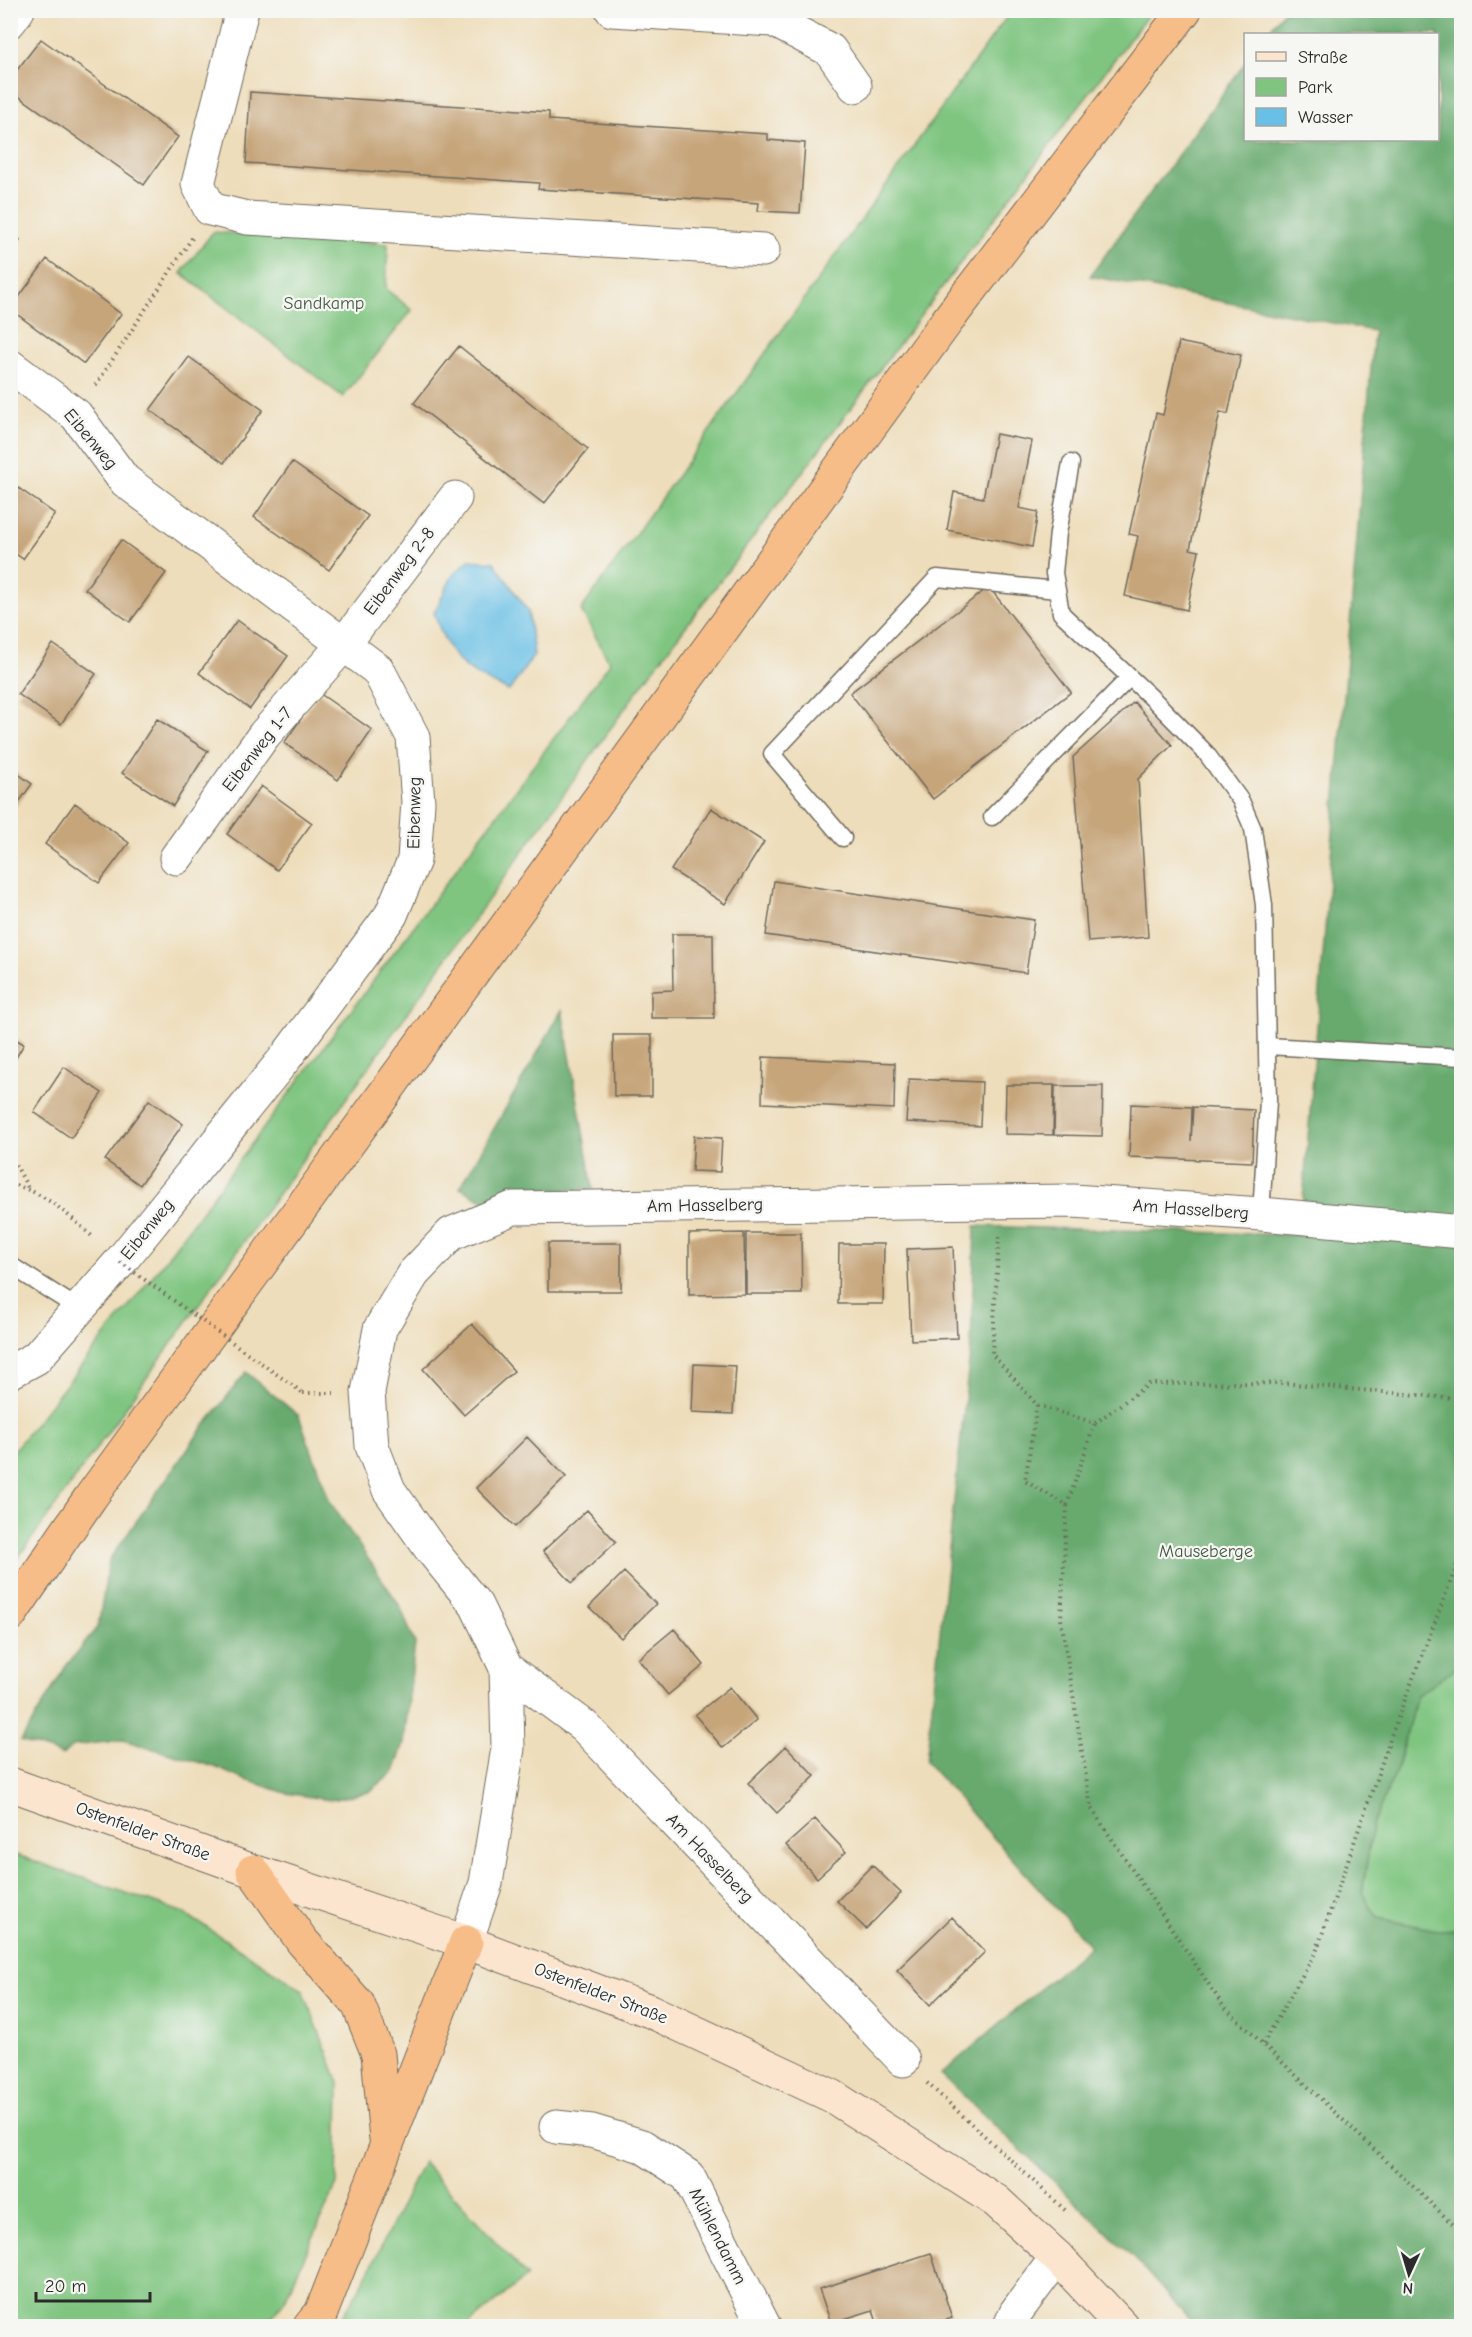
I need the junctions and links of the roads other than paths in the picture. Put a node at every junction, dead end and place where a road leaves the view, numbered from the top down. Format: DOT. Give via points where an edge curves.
graph roads {
  1 [pos="18,10"];
  2 [pos="242,10"];
  3 [pos="612,10"];
  4 [pos="1185,10"];
  5 [pos="10,21"];
  6 [pos="855,86"];
  7 [pos="763,250"];
  8 [pos="10,366"];
  9 [pos="1071,463"];
  10 [pos="455,498"];
  11 [pos="1056,590"];
  12 [pos="344,644"];
  13 [pos="1129,678"];
  14 [pos="992,817"];
  15 [pos="843,838"];
  16 [pos="176,858"];
  17 [pos="1267,1046"];
  18 [pos="1461,1057"];
  19 [pos="1261,1214"];
  20 [pos="1461,1232"];
  21 [pos="10,1265"];
  22 [pos="79,1309"];
  23 [pos="10,1372"];
  24 [pos="10,1615"];
  25 [pos="506,1668"];
  26 [pos="10,1784"];
  27 [pos="253,1871"];
  28 [pos="466,1942"];
  29 [pos="903,2060"];
  30 [pos="556,2127"];
  31 [pos="387,2144"];
  32 [pos="1057,2257"];
  33 [pos="310,2326"];
  34 [pos="764,2326"];
  35 [pos="1010,2326"];
  36 [pos="1122,2326"];
  1 -- 5 [label="street"];
  2 -- 7 [label="street" via="198,184 210,209 247,218"];
  3 -- 6 [label="street" via="773,20 830,50"];
  4 -- 24 [label="highway" via="940,331 97,1489"];
  8 -- 12 [label="street, Eibenweg" via="76,415 124,480"];
  9 -- 11 [label="lane" via="1058,533"];
  10 -- 12 [label="street, Eibenweg 2-8"];
  11 -- 13 [label="lane" via="1061,613"];
  11 -- 15 [label="lane" via="937,578 772,754"];
  12 -- 16 [label="street, Eibenweg 1-7" via="264,735"];
  12 -- 22 [label="street, Eibenweg" via="378,670 413,737 418,802 414,860 391,915 286,1057 110,1252"];
  13 -- 14 [label="lane"];
  13 -- 17 [label="lane" via="1206,753 1241,801 1253,830 1264,905"];
  17 -- 18 [label="lane"];
  17 -- 19 [label="lane"];
  19 -- 20 [label="street, Am Hasselberg"];
  19 -- 25 [label="street, Am Hasselberg" via="1073,1201 513,1208 450,1234 413,1274 380,1329 368,1392 372,1446 389,1490 476,1605"];
  21 -- 22 [label="lane"];
  22 -- 23 [label="street, Eibenweg" via="36,1358"];
  25 -- 28 [label="street, Am Hasselberg" via="508,1748 486,1883"];
  25 -- 29 [label="street, Am Hasselberg" via="584,1726"];
  26 -- 27 [label="main road, Ostenfelder Straße"];
  27 -- 28 [label="main road, Ostenfelder Straße"];
  27 -- 31 [label="highway" via="302,1941 358,2004 378,2054"];
  28 -- 31 [label="highway"];
  28 -- 32 [label="main road, Ostenfelder Straße" via="650,2011 832,2096 996,2200"];
  30 -- 34 [label="street, Mühlendamm" via="592,2131 642,2146 688,2176"];
  31 -- 33 [label="highway" via="321,2313"];
  32 -- 35 [label="street"];
  32 -- 36 [label="main road, Ostenfelder Straße"];
}
